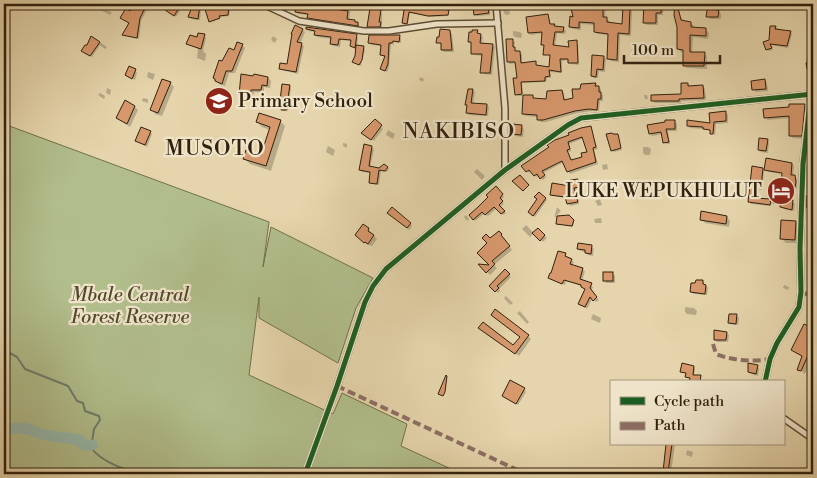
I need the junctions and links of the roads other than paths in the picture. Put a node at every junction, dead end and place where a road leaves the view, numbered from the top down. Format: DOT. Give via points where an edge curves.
graph roads {
  1 [pos="259,4"];
  2 [pos="496,4"];
  3 [pos="498,23"];
  4 [pos="812,94"];
  5 [pos="505,170"];
  6 [pos="765,380"];
  7 [pos="784,419"];
  8 [pos="813,439"];
  9 [pos="306,474"];
  1 -- 3 [label="street" via="298,20 364,31 437,24"];
  2 -- 3 [label="street"];
  3 -- 5 [label="street" via="505,108"];
  4 -- 5 [label="street" via="581,118"];
  4 -- 6 [label="street" via="803,164 800,307 777,343"];
  5 -- 9 [label="street" via="386,269 373,286"];
  7 -- 8 [label="street"];
}
